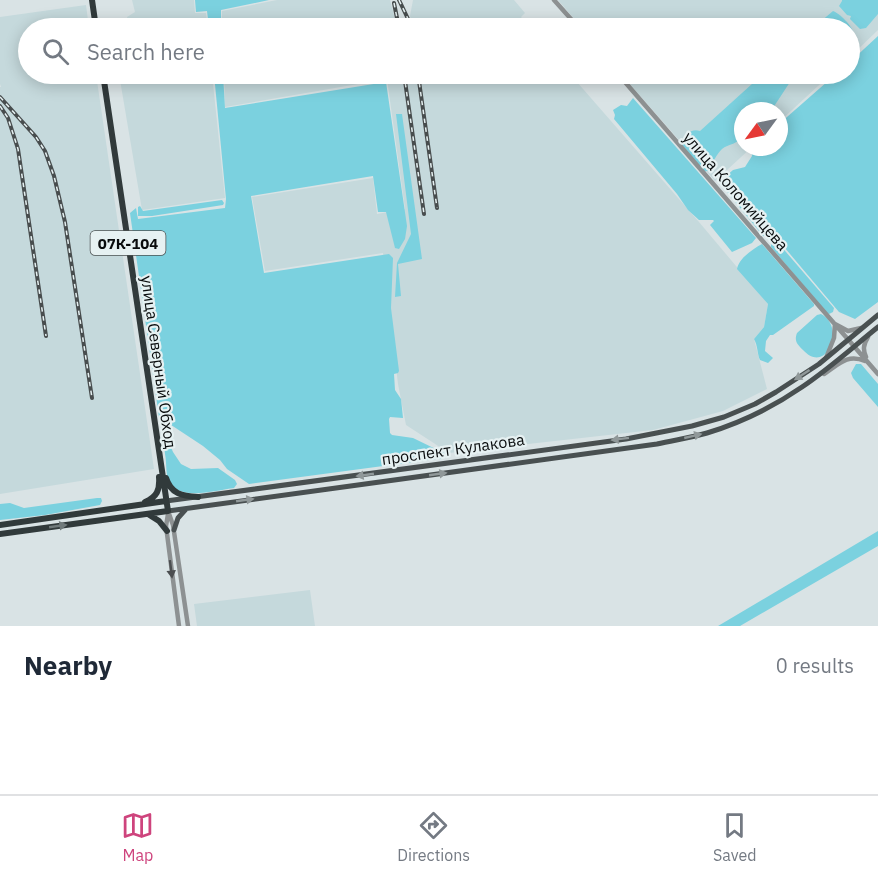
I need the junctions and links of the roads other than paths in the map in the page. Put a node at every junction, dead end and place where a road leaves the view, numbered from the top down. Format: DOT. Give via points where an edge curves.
graph roads {
  1 [pos="92,0"];
  2 [pos="554,0"];
  3 [pos="95,18"];
  4 [pos="570,18"];
  5 [pos="104,84"];
  6 [pos="627,84"];
  7 [pos="878,315"];
  8 [pos="835,324"];
  9 [pos="878,327"];
  10 [pos="861,328"];
  11 [pos="869,334"];
  12 [pos="849,340"];
  13 [pos="854,347"];
  14 [pos="825,360"];
  15 [pos="870,365"];
  16 [pos="878,374"];
  17 [pos="816,377"];
  18 [pos="161,471"];
  19 [pos="198,497"];
  20 [pos="166,501"];
  21 [pos="128,507"];
  22 [pos="187,508"];
  23 [pos="168,511"];
  24 [pos="148,514"];
  25 [pos="0,525"];
  26 [pos="170,530"];
  27 [pos="0,534"];
  28 [pos="184,600"];
  29 [pos="176,601"];
  30 [pos="178,626"];
  31 [pos="188,626"];
  1 -- 3 [label="highway"];
  2 -- 4 [label="street"];
  5 -- 18 [label="highway, улица Северный Обход / 07К-104"];
  6 -- 8 [label="street, улица Коломийцева"];
  7 -- 10 [label="main road, проспект Кулакова"];
  8 -- 10 [label="street" via="848,331"];
  8 -- 12 [label="street, улица Коломийцева"];
  8 -- 14 [label="street"];
  9 -- 11 [label="main road, проспект Кулакова"];
  10 -- 12 [label="main road, проспект Кулакова"];
  11 -- 13 [label="main road, проспект Кулакова"];
  11 -- 15 [label="street" via="864,350"];
  12 -- 13 [label="street, улица Коломийцева"];
  12 -- 14 [label="main road, проспект Кулакова"];
  13 -- 15 [label="street, улица Коломийцева"];
  13 -- 17 [label="main road, проспект Кулакова"];
  14 -- 19 [label="main road, проспект Кулакова, one-way" via="746,408 679,430"];
  15 -- 16 [label="street, улица Коломийцева"];
  15 -- 17 [label="street" via="850,358"];
  22 -- 17 [label="main road, проспект Кулакова, one-way" via="685,438 753,416"];
  18 -- 19 [label="highway" via="171,490"];
  18 -- 20 [label="highway, улица Северный Обход / 07К-104"];
  18 -- 21 [label="highway" via="159,491 154,497"];
  19 -- 20 [label="main road, проспект Кулакова"];
  20 -- 21 [label="highway, проспект Кулакова"];
  20 -- 23 [label="highway, улица Северный Обход"];
  21 -- 25 [label="highway, проспект Кулакова"];
  22 -- 23 [label="main road, проспект Кулакова"];
  22 -- 26 [label="main road"];
  23 -- 24 [label="highway, проспект Кулакова"];
  23 -- 26 [label="street"];
  24 -- 26 [label="highway"];
  27 -- 24 [label="highway, проспект Кулакова, one-way"];
  26 -- 28 [label="street"];
  26 -- 29 [label="street, one-way"];
  28 -- 29 [label="street"];
  28 -- 31 [label="street"];
  29 -- 30 [label="street"];
}
